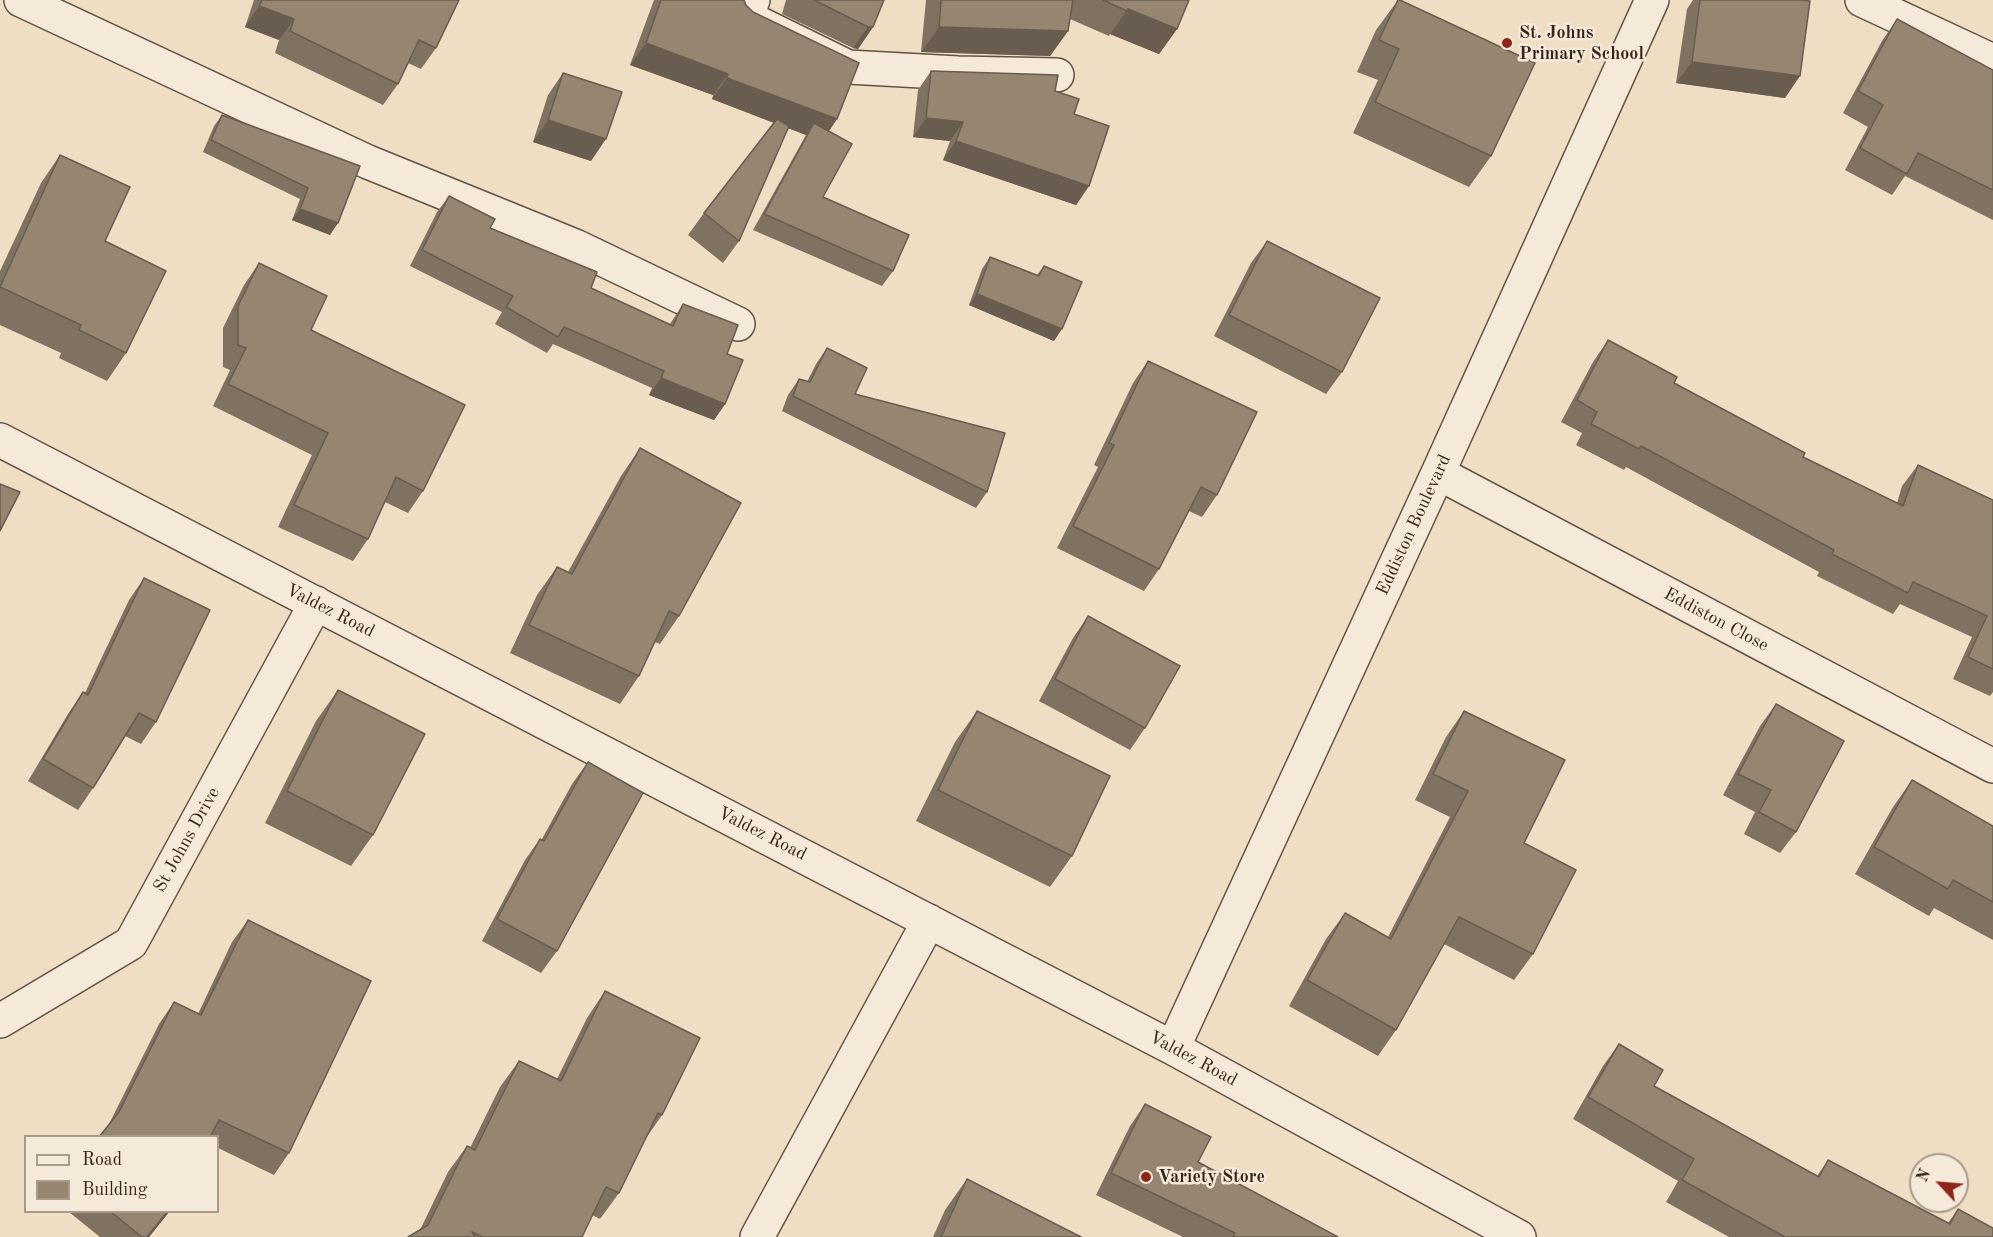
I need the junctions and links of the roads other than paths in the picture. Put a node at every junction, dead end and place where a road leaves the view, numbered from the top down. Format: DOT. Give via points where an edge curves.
graph roads {
  1 [pos="21,0"];
  2 [pos="753,0"];
  3 [pos="1652,0"];
  4 [pos="1862,0"];
  5 [pos="1993,61"];
  6 [pos="1057,75"];
  7 [pos="738,324"];
  8 [pos="0,440"];
  9 [pos="1438,473"];
  10 [pos="316,603"];
  11 [pos="1993,766"];
  12 [pos="929,921"];
  13 [pos="0,1021"];
  14 [pos="1173,1048"];
  15 [pos="757,1237"];
  16 [pos="1519,1237"];
  1 -- 7 [label="street" via="368,162 575,246"];
  2 -- 6 [label="street" via="746,17 848,67"];
  3 -- 9 [label="street, Eddiston Boulevard"];
  4 -- 5 [label="street"];
  8 -- 10 [label="street, Valdez Road"];
  9 -- 11 [label="street, Eddiston Close"];
  9 -- 14 [label="street, Eddiston Boulevard"];
  10 -- 12 [label="street, Valdez Road"];
  10 -- 13 [label="street, St Johns Drive" via="131,943"];
  12 -- 14 [label="street, Valdez Road"];
  12 -- 15 [label="street"];
  14 -- 16 [label="street, Valdez Road"];
}
